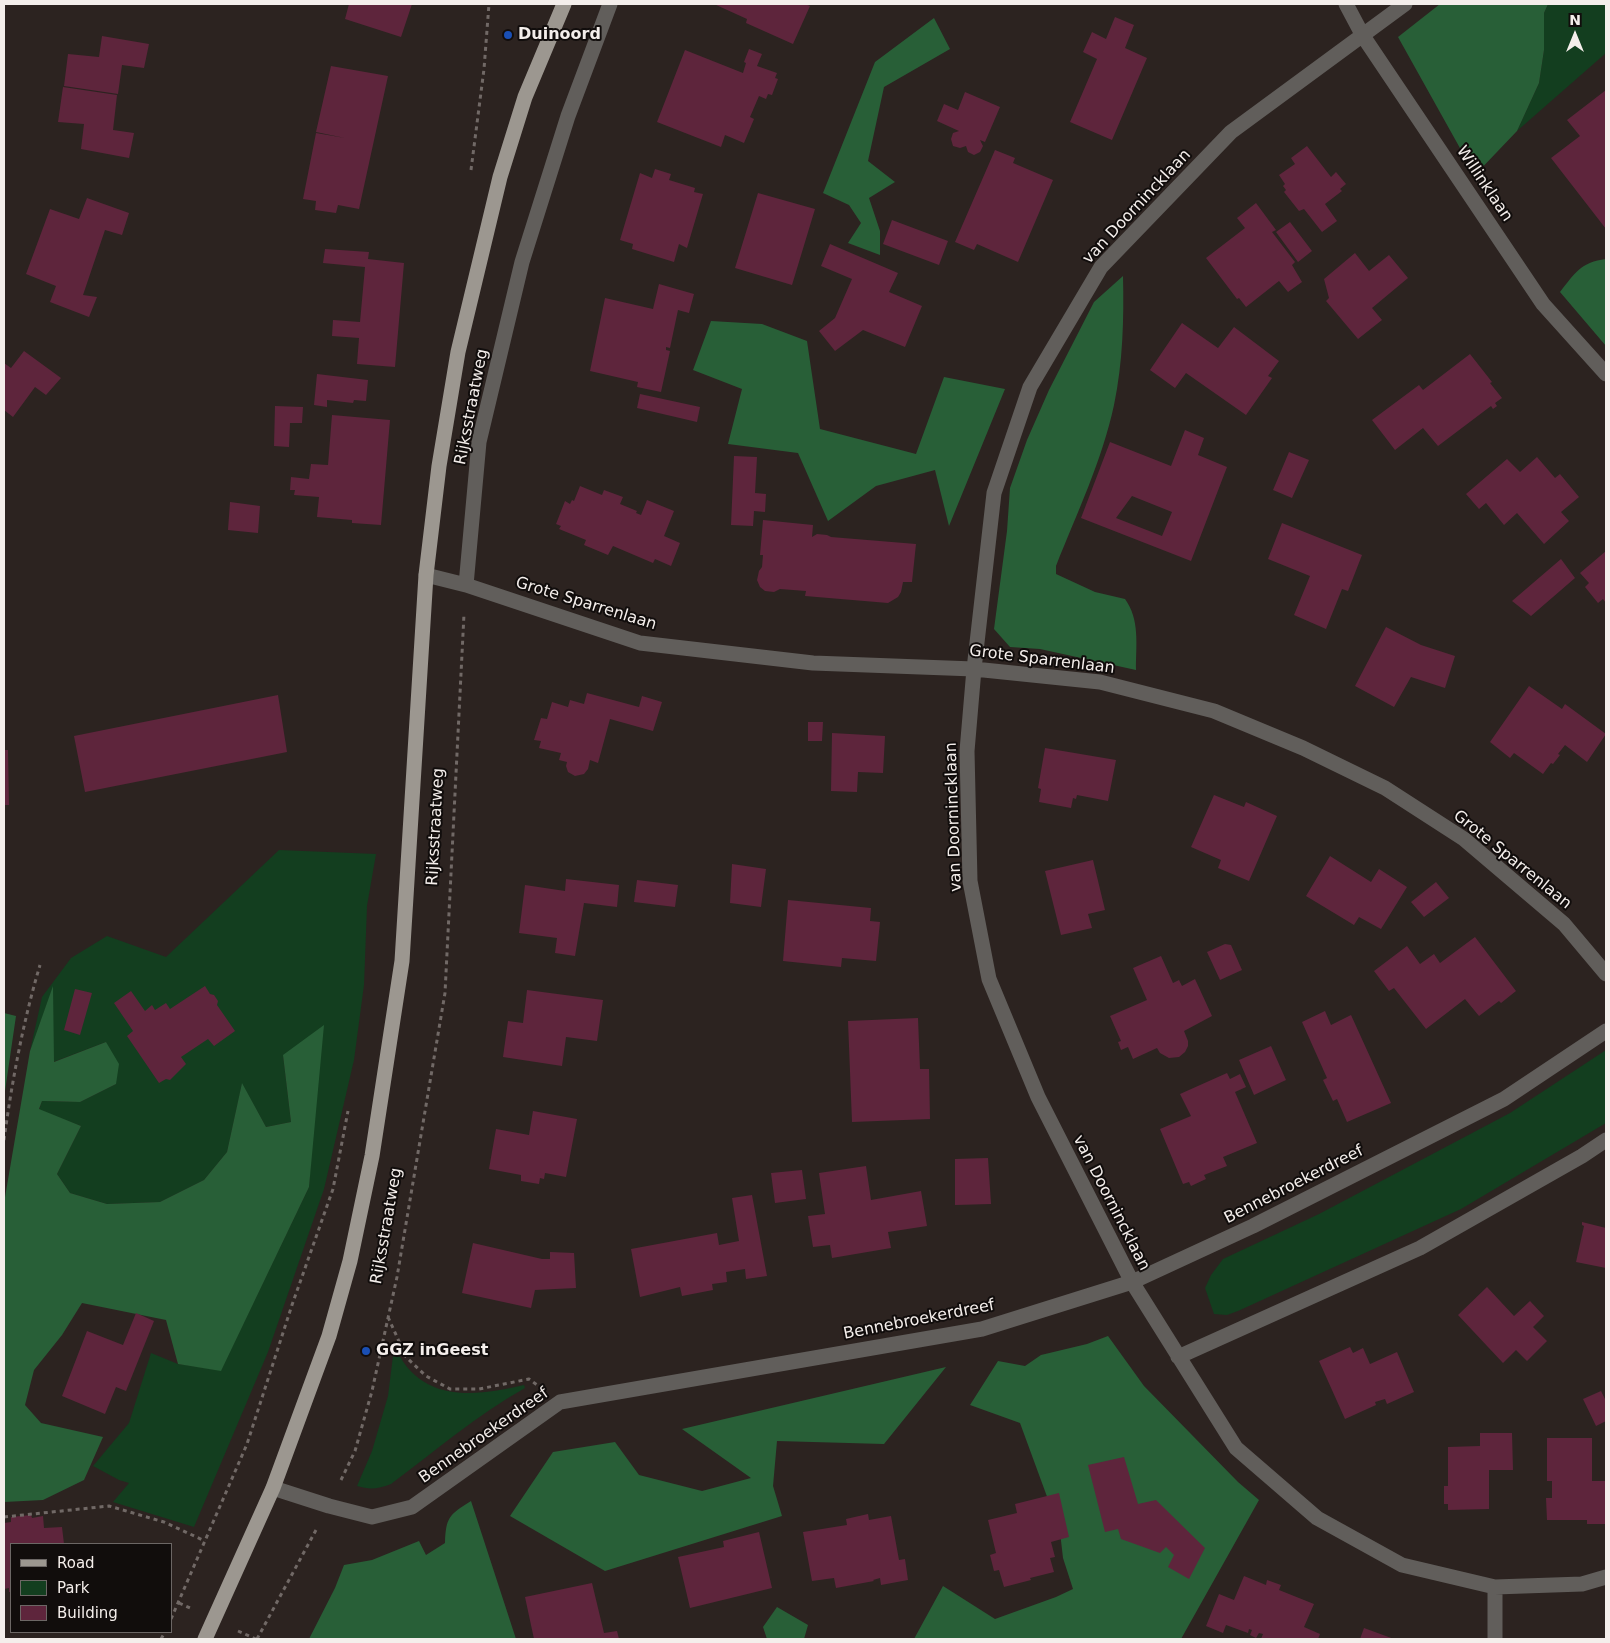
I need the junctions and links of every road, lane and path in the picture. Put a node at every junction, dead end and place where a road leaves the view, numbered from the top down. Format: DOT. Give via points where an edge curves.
graph roads {
  1 [pos="489,4"];
  2 [pos="564,4"];
  3 [pos="610,4"];
  4 [pos="1346,4"];
  5 [pos="1405,4"];
  6 [pos="1363,36"];
  7 [pos="471,171"];
  8 [pos="1606,374"];
  9 [pos="426,575"];
  10 [pos="466,585"];
  11 [pos="974,669"];
  12 [pos="40,965"];
  13 [pos="1606,974"];
  14 [pos="1606,1031"];
  15 [pos="349,1105"];
  16 [pos="4,1140"];
  17 [pos="1606,1140"];
  18 [pos="1132,1282"];
  19 [pos="388,1316"];
  20 [pos="1178,1357"];
  21 [pos="560,1402"];
  22 [pos="273,1488"];
  23 [pos="329,1506"];
  24 [pos="4,1517"];
  25 [pos="205,1541"];
  26 [pos="1606,1577"];
  27 [pos="1495,1587"];
  28 [pos="172,1617"];
  29 [pos="205,1639"];
  30 [pos="257,1639"];
  31 [pos="1495,1639"];
  1 -- 7 [label="path"];
  2 -- 9 [label="main road, Rijksstraatweg" via="525,97 482,247 458,352 438,466"];
  3 -- 10 [label="street, Rijksstraatweg" via="568,116 522,262 479,442"];
  4 -- 6 [label="street, Willinklaan"];
  5 -- 6 [label="street, van Doornincklaan"];
  6 -- 8 [label="street, Willinklaan" via="1543,304"];
  6 -- 11 [label="street, van Doornincklaan" via="1231,132 1101,267 1030,387 994,493"];
  9 -- 10 [label="street, Grote Sparrenlaan"];
  9 -- 22 [label="main road, Rijksstraatweg" via="402,961 372,1156 350,1261 329,1336"];
  10 -- 11 [label="street, Grote Sparrenlaan" via="640,643 813,663"];
  10 -- 19 [label="path, Rijksstraatweg" via="445,993"];
  11 -- 13 [label="street, Grote Sparrenlaan" via="1100,682 1214,711 1386,788 1464,839 1564,924"];
  11 -- 18 [label="street, van Doornincklaan" via="967,751 970,881 989,979 1038,1097"];
  12 -- 16 [label="path" via="11,1089"];
  14 -- 18 [label="street, Bennebroekerdreef" via="1504,1099 1253,1226"];
  15 -- 25 [label="path" via="333,1189 247,1444"];
  17 -- 20 [label="street" via="1420,1248"];
  18 -- 20 [label="street, van Doornincklaan"];
  18 -- 21 [label="street, Bennebroekerdreef" via="982,1329"];
  19 -- 21 [label="path" via="406,1357 426,1376 450,1389 479,1389 529,1379"];
  19 -- 23 [label="path, Rijksstraatweg" via="355,1451"];
  20 -- 27 [label="street, van Doornincklaan" via="1236,1448 1317,1518 1402,1565"];
  21 -- 23 [label="street, Bennebroekerdreef" via="412,1507 372,1517"];
  22 -- 23 [label="street, Bennebroekerdreef"];
  22 -- 29 [label="main road, Rijksstraatweg"];
  23 -- 30 [label="path, Rijksstraatweg"];
  24 -- 25 [label="path" via="109,1506 164,1522"];
  25 -- 28 [label="path"];
  26 -- 27 [label="street, van Doornincklaan" via="1582,1584"];
  27 -- 31 [label="street"];
}
